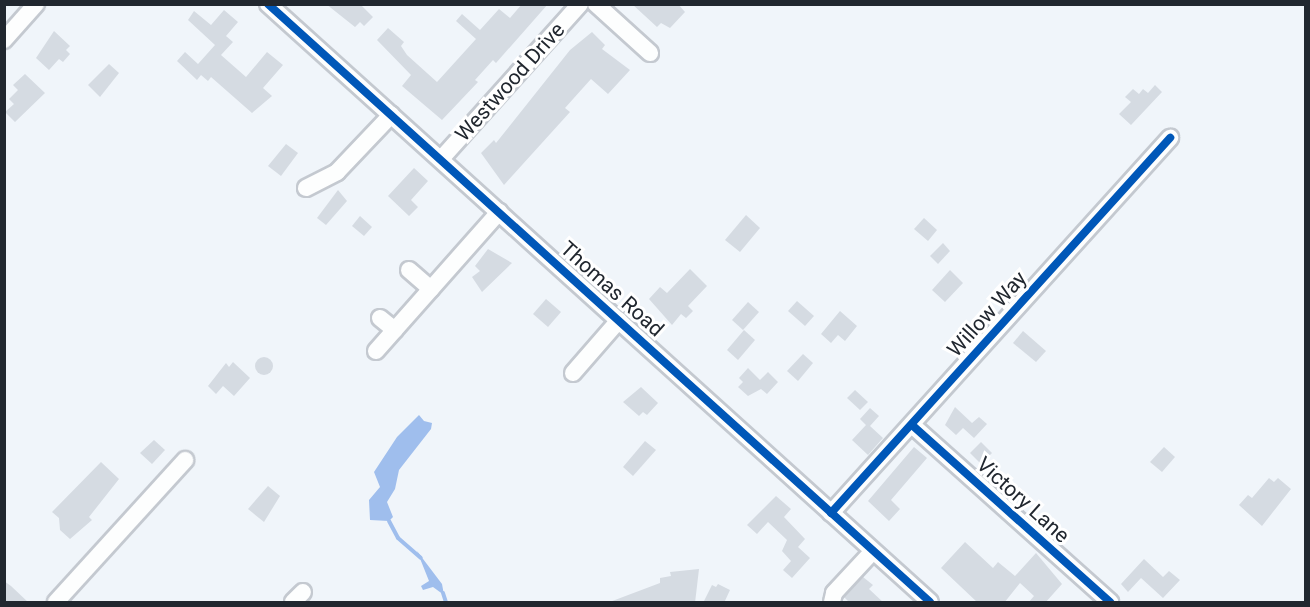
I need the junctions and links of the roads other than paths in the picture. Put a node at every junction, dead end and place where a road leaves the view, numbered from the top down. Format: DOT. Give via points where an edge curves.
graph roads {
  1 [pos="36,4"];
  2 [pos="268,4"];
  3 [pos="580,4"];
  4 [pos="596,4"];
  5 [pos="4,40"];
  6 [pos="650,53"];
  7 [pos="391,115"];
  8 [pos="1170,138"];
  9 [pos="441,159"];
  10 [pos="306,188"];
  11 [pos="499,212"];
  12 [pos="409,270"];
  13 [pos="431,289"];
  14 [pos="380,318"];
  15 [pos="620,320"];
  16 [pos="394,330"];
  17 [pos="376,351"];
  18 [pos="573,374"];
  19 [pos="912,425"];
  20 [pos="185,460"];
  21 [pos="831,513"];
  22 [pos="873,551"];
  23 [pos="56,603"];
  24 [pos="832,603"];
  25 [pos="930,603"];
  26 [pos="1110,603"];
  1 -- 5 [label="street"];
  2 -- 7 [label="street, Thomas Road"];
  3 -- 9 [label="street, Westwood Drive"];
  4 -- 6 [label="street"];
  7 -- 9 [label="street, Thomas Road"];
  7 -- 10 [label="street" via="337,172"];
  8 -- 19 [label="street, Willow Way"];
  9 -- 11 [label="street, Thomas Road"];
  11 -- 13 [label="street"];
  11 -- 15 [label="street, Thomas Road"];
  12 -- 13 [label="street"];
  13 -- 16 [label="street"];
  14 -- 16 [label="street"];
  15 -- 18 [label="street"];
  15 -- 21 [label="street, Thomas Road"];
  16 -- 17 [label="street"];
  19 -- 21 [label="street, Willow Way"];
  19 -- 26 [label="street, Victory Lane"];
  20 -- 23 [label="street"];
  21 -- 22 [label="street, Thomas Road"];
  22 -- 24 [label="street" via="834,592"];
  22 -- 25 [label="street, Thomas Road"];
}
